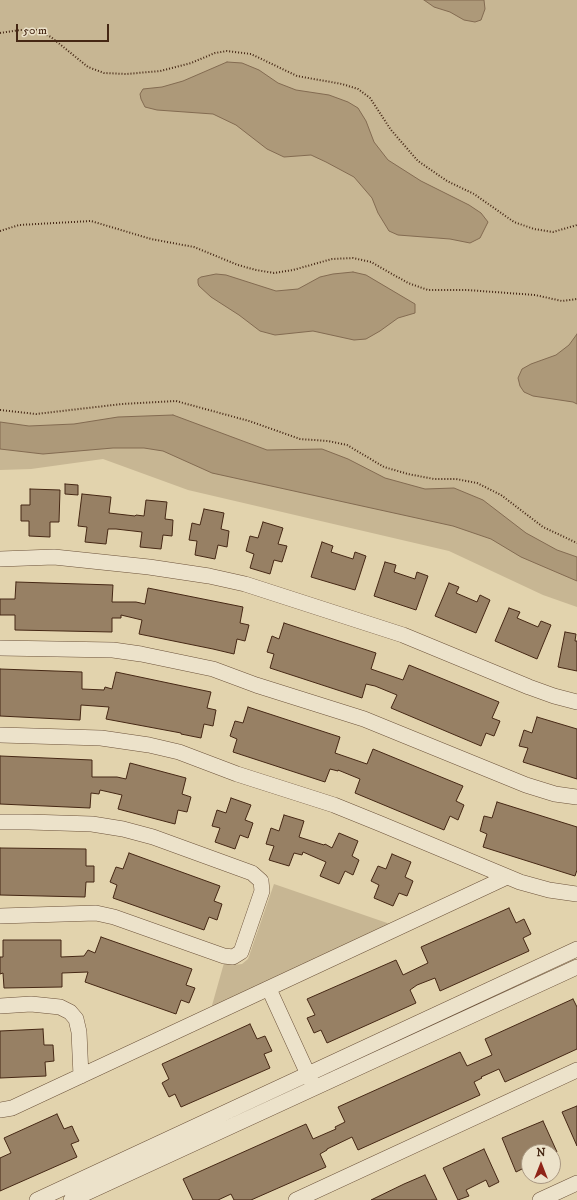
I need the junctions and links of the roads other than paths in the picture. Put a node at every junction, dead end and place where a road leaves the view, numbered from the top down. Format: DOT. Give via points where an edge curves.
graph roads {
  1 [pos="0,559"];
  2 [pos="0,648"];
  3 [pos="577,702"];
  4 [pos="0,735"];
  5 [pos="577,797"];
  6 [pos="0,822"];
  7 [pos="507,877"];
  8 [pos="577,894"];
  9 [pos="0,916"];
  10 [pos="577,949"];
  11 [pos="577,966"];
  12 [pos="269,988"];
  13 [pos="0,1006"];
  14 [pos="577,1070"];
  15 [pos="308,1074"];
  16 [pos="81,1076"];
  17 [pos="314,1088"];
  18 [pos="0,1110"];
  19 [pos="577,1183"];
  20 [pos="37,1200"];
  21 [pos="71,1200"];
  22 [pos="296,1200"];
  23 [pos="540,1200"];
  1 -- 3 [label="street" via="54,557 149,567 245,584 403,635 529,687"];
  2 -- 5 [label="street" via="113,650 213,669 364,719 526,785 555,794"];
  4 -- 7 [label="street" via="101,738 179,752 347,810"];
  6 -- 9 [label="street" via="92,824 123,829 153,837 252,873 261,881 262,891 241,952 233,957 96,913"];
  7 -- 8 [label="street" via="549,890"];
  7 -- 12 [label="street"];
  10 -- 15 [label="street"];
  11 -- 17 [label="street"];
  12 -- 15 [label="street"];
  12 -- 16 [label="street"];
  13 -- 16 [label="street" via="31,1004 60,1007 70,1012 76,1020 79,1032"];
  14 -- 22 [label="street"];
  15 -- 17 [label="street"];
  15 -- 20 [label="street"];
  16 -- 18 [label="street" via="12,1108"];
  17 -- 21 [label="street"];
  19 -- 23 [label="street"];
}
